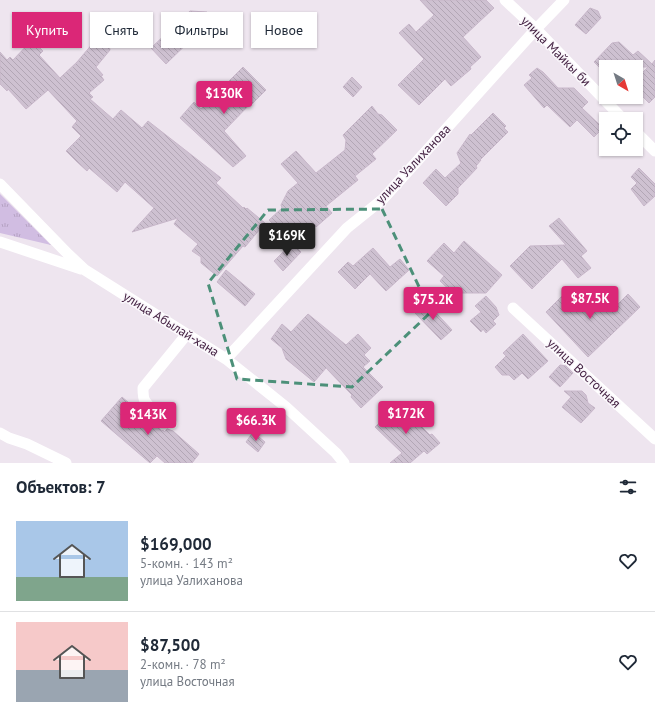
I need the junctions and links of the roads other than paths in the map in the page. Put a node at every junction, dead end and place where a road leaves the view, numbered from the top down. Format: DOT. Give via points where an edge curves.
graph roads {
  1 [pos="505,0"];
  2 [pos="564,0"];
  3 [pos="536,29"];
  4 [pos="616,112"];
  5 [pos="643,139"];
  6 [pos="655,151"];
  7 [pos="0,184"];
  8 [pos="0,242"];
  9 [pos="85,270"];
  10 [pos="513,308"];
  11 [pos="187,334"];
  12 [pos="226,359"];
  13 [pos="172,424"];
  14 [pos="0,433"];
  15 [pos="655,439"];
  16 [pos="66,463"];
  17 [pos="344,463"];
  1 -- 3 [label="street, улица Майкы би"];
  2 -- 3 [label="street, улица Уалиханова"];
  3 -- 4 [label="street, улица Майкы би"];
  3 -- 12 [label="street, улица Уалиханова" via="383,199 347,228"];
  5 -- 6 [label="street"];
  7 -- 9 [label="street, улица Абылай-хана"];
  8 -- 9 [label="street"];
  9 -- 11 [label="street, улица Абылай-хана"];
  10 -- 15 [label="street, улица Восточная"];
  11 -- 12 [label="street, улица Абылай-хана"];
  11 -- 13 [label="street" via="143,388 144,400 152,410"];
  12 -- 17 [label="street, улица Абылай-хана" via="286,407"];
  14 -- 16 [label="street"];
}
